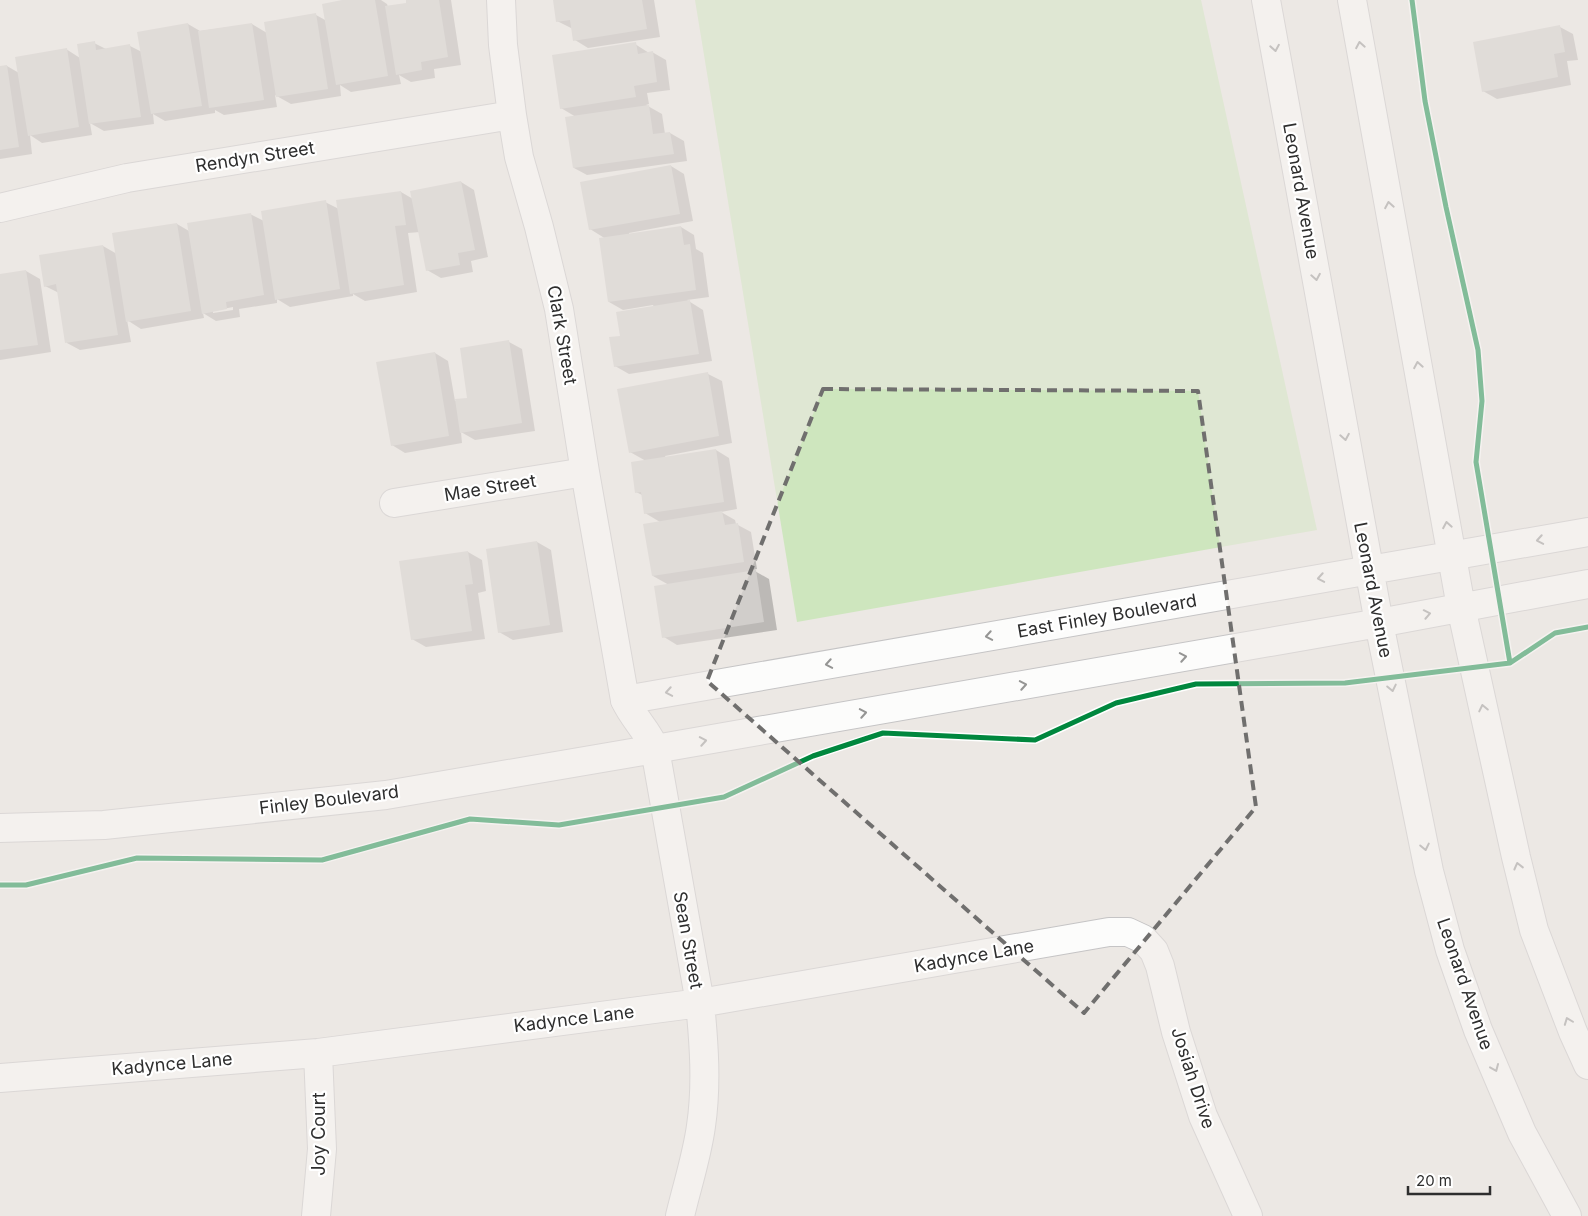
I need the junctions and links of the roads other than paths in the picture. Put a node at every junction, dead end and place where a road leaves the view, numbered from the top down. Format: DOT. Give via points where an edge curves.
graph roads {
  1 [pos="501,0"];
  2 [pos="1266,0"];
  3 [pos="1352,0"];
  4 [pos="512,115"];
  5 [pos="0,208"];
  6 [pos="585,472"];
  7 [pos="394,503"];
  8 [pos="1588,532"];
  9 [pos="1452,556"];
  10 [pos="1369,570"];
  11 [pos="1588,584"];
  12 [pos="1461,607"];
  13 [pos="1379,623"];
  14 [pos="620,671"];
  15 [pos="625,700"];
  16 [pos="655,749"];
  17 [pos="0,828"];
  18 [pos="1143,939"];
  19 [pos="700,1003"];
  20 [pos="318,1052"];
  21 [pos="1588,1065"];
  22 [pos="0,1078"];
  23 [pos="316,1216"];
  24 [pos="680,1216"];
  25 [pos="1248,1216"];
  26 [pos="1567,1216"];
  1 -- 4 [label="street, Clark Street"];
  2 -- 10 [label="street, Leonard Avenue, one-way"];
  9 -- 3 [label="street, one-way"];
  4 -- 5 [label="street, Rendyn Street" via="127,178"];
  4 -- 6 [label="street, Clark Street" via="519,157 559,309"];
  6 -- 7 [label="street, Mae Street"];
  6 -- 14 [label="street, Clark Street"];
  8 -- 9 [label="street, East Finley Boulevard, one-way"];
  9 -- 10 [label="street, East Finley Boulevard"];
  9 -- 12 [label="street"];
  10 -- 13 [label="street, Leonard Avenue"];
  10 -- 15 [label="street, East Finley Boulevard, one-way"];
  11 -- 12 [label="street"];
  13 -- 12 [label="street, one-way"];
  21 -- 12 [label="street, one-way" via="1534,930"];
  16 -- 13 [label="street, one-way"];
  13 -- 26 [label="street, Leonard Avenue, one-way" via="1430,871 1450,950 1478,1030 1519,1124"];
  14 -- 15 [label="street, Sean Street"];
  15 -- 16 [label="street, Sean Street"];
  16 -- 17 [label="street, Finley Boulevard" via="386,795 104,825"];
  16 -- 19 [label="street, Sean Street"];
  18 -- 19 [label="street, Kadynce Lane" via="1128,932 1109,932"];
  18 -- 25 [label="street, Josiah Drive" via="1160,966 1176,1032 1203,1116"];
  19 -- 20 [label="street, Kadynce Lane"];
  19 -- 24 [label="street, Sean Street" via="705,1086 701,1127"];
  20 -- 22 [label="street, Kadynce Lane"];
  20 -- 23 [label="street, Joy Court" via="322,1149"];
}
